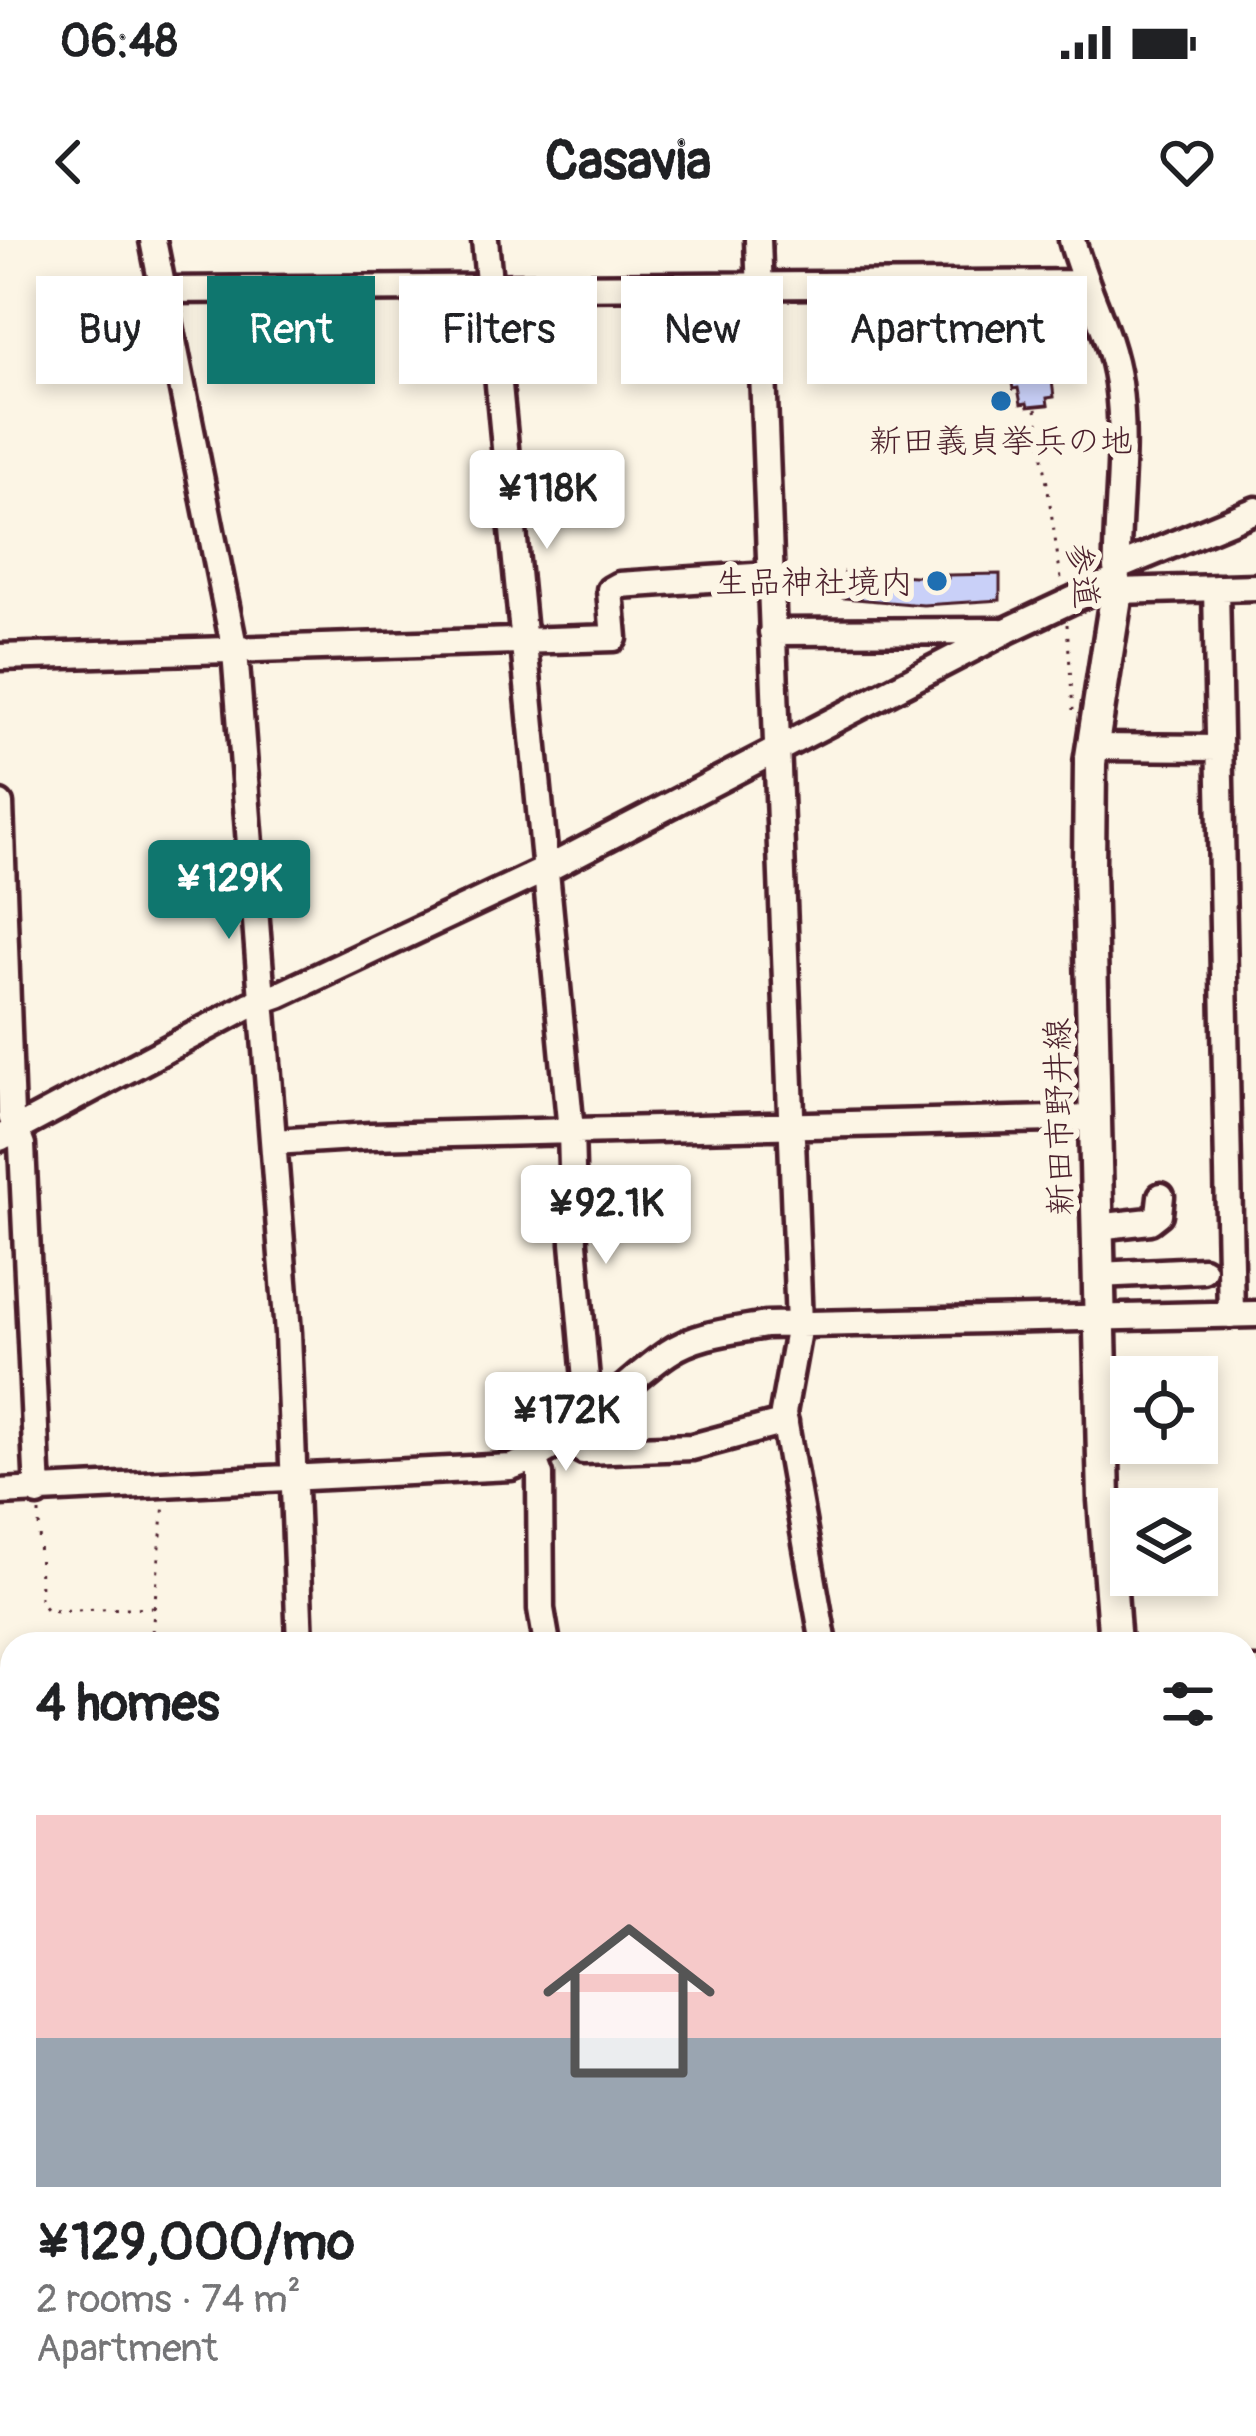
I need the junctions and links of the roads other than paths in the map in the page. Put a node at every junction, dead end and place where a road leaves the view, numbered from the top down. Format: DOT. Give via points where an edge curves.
graph roads {
  1 [pos="153,240"];
  2 [pos="485,240"];
  3 [pos="758,240"];
  4 [pos="1072,240"];
  5 [pos="162,276"];
  6 [pos="488,276"];
  7 [pos="759,276"];
  8 [pos="1084,276"];
  9 [pos="1087,286"];
  10 [pos="399,289"];
  11 [pos="183,290"];
  12 [pos="183,383"];
  13 [pos="499,384"];
  14 [pos="762,384"];
  15 [pos="1256,510"];
  16 [pos="769,575"];
  17 [pos="1117,579"];
  18 [pos="1256,587"];
  19 [pos="1216,588"];
  20 [pos="1008,631"];
  21 [pos="772,632"];
  22 [pos="526,641"];
  23 [pos="235,650"];
  24 [pos="0,657"];
  25 [pos="1093,747"];
  26 [pos="1219,748"];
  27 [pos="777,749"];
  28 [pos="0,805"];
  29 [pos="548,868"];
  30 [pos="264,1000"];
  31 [pos="1094,1118"];
  32 [pos="793,1129"];
  33 [pos="571,1131"];
  34 [pos="12,1138"];
  35 [pos="274,1142"];
  36 [pos="1161,1196"];
  37 [pos="1097,1227"];
  38 [pos="1203,1270"];
  39 [pos="1098,1275"];
  40 [pos="1244,1314"];
  41 [pos="1100,1320"];
  42 [pos="799,1324"];
  43 [pos="595,1417"];
  44 [pos="784,1422"];
  45 [pos="566,1439"];
  46 [pos="534,1459"];
  47 [pos="294,1475"];
  48 [pos="0,1492"];
  49 [pos="38,1492"];
  50 [pos="300,1632"];
  51 [pos="545,1632"];
  52 [pos="822,1632"];
  53 [pos="1114,1632"];
  1 -- 5 [label="street"];
  2 -- 6 [label="street"];
  3 -- 7 [label="street"];
  4 -- 8 [label="street"];
  9 -- 17 [label="street" via="1112,350 1121,412"];
  10 -- 11 [label="street"];
  12 -- 23 [label="street"];
  13 -- 22 [label="street"];
  14 -- 16 [label="street"];
  15 -- 17 [label="street"];
  16 -- 21 [label="street"];
  16 -- 22 [label="street" via="619,585 610,590 614,638"];
  17 -- 19 [label="street"];
  17 -- 20 [label="street"];
  17 -- 25 [label="main road, 新田市野井線"];
  18 -- 19 [label="street"];
  19 -- 26 [label="street"];
  20 -- 21 [label="street"];
  20 -- 27 [label="street"];
  21 -- 27 [label="street"];
  22 -- 23 [label="street"];
  22 -- 29 [label="street"];
  23 -- 24 [label="street"];
  23 -- 30 [label="street"];
  25 -- 26 [label="street"];
  25 -- 31 [label="main road, 新田市野井線"];
  26 -- 40 [label="street"];
  27 -- 29 [label="street"];
  27 -- 32 [label="street"];
  28 -- 34 [label="street"];
  29 -- 30 [label="street"];
  29 -- 33 [label="street"];
  30 -- 34 [label="street"];
  30 -- 35 [label="street"];
  31 -- 32 [label="street"];
  31 -- 37 [label="main road, 新田市野井線"];
  32 -- 33 [label="street"];
  32 -- 42 [label="street"];
  33 -- 35 [label="street"];
  33 -- 43 [label="street" via="574,1243"];
  34 -- 49 [label="street"];
  35 -- 47 [label="street"];
  36 -- 37 [label="street" via="1150,1221"];
  37 -- 39 [label="main road, 新田市野井線"];
  38 -- 39 [label="street"];
  39 -- 41 [label="main road, 新田市野井線"];
  40 -- 41 [label="street"];
  41 -- 42 [label="street"];
  41 -- 53 [label="main road, 新田市野井線"];
  42 -- 43 [label="street" via="709,1335 669,1352"];
  42 -- 44 [label="street"];
  43 -- 45 [label="street"];
  44 -- 45 [label="street" via="692,1447 583,1451"];
  44 -- 52 [label="street"];
  45 -- 46 [label="street"];
  46 -- 47 [label="street" via="475,1471"];
  46 -- 51 [label="street"];
  47 -- 49 [label="street"];
  47 -- 50 [label="street"];
  48 -- 49 [label="street"];
}
